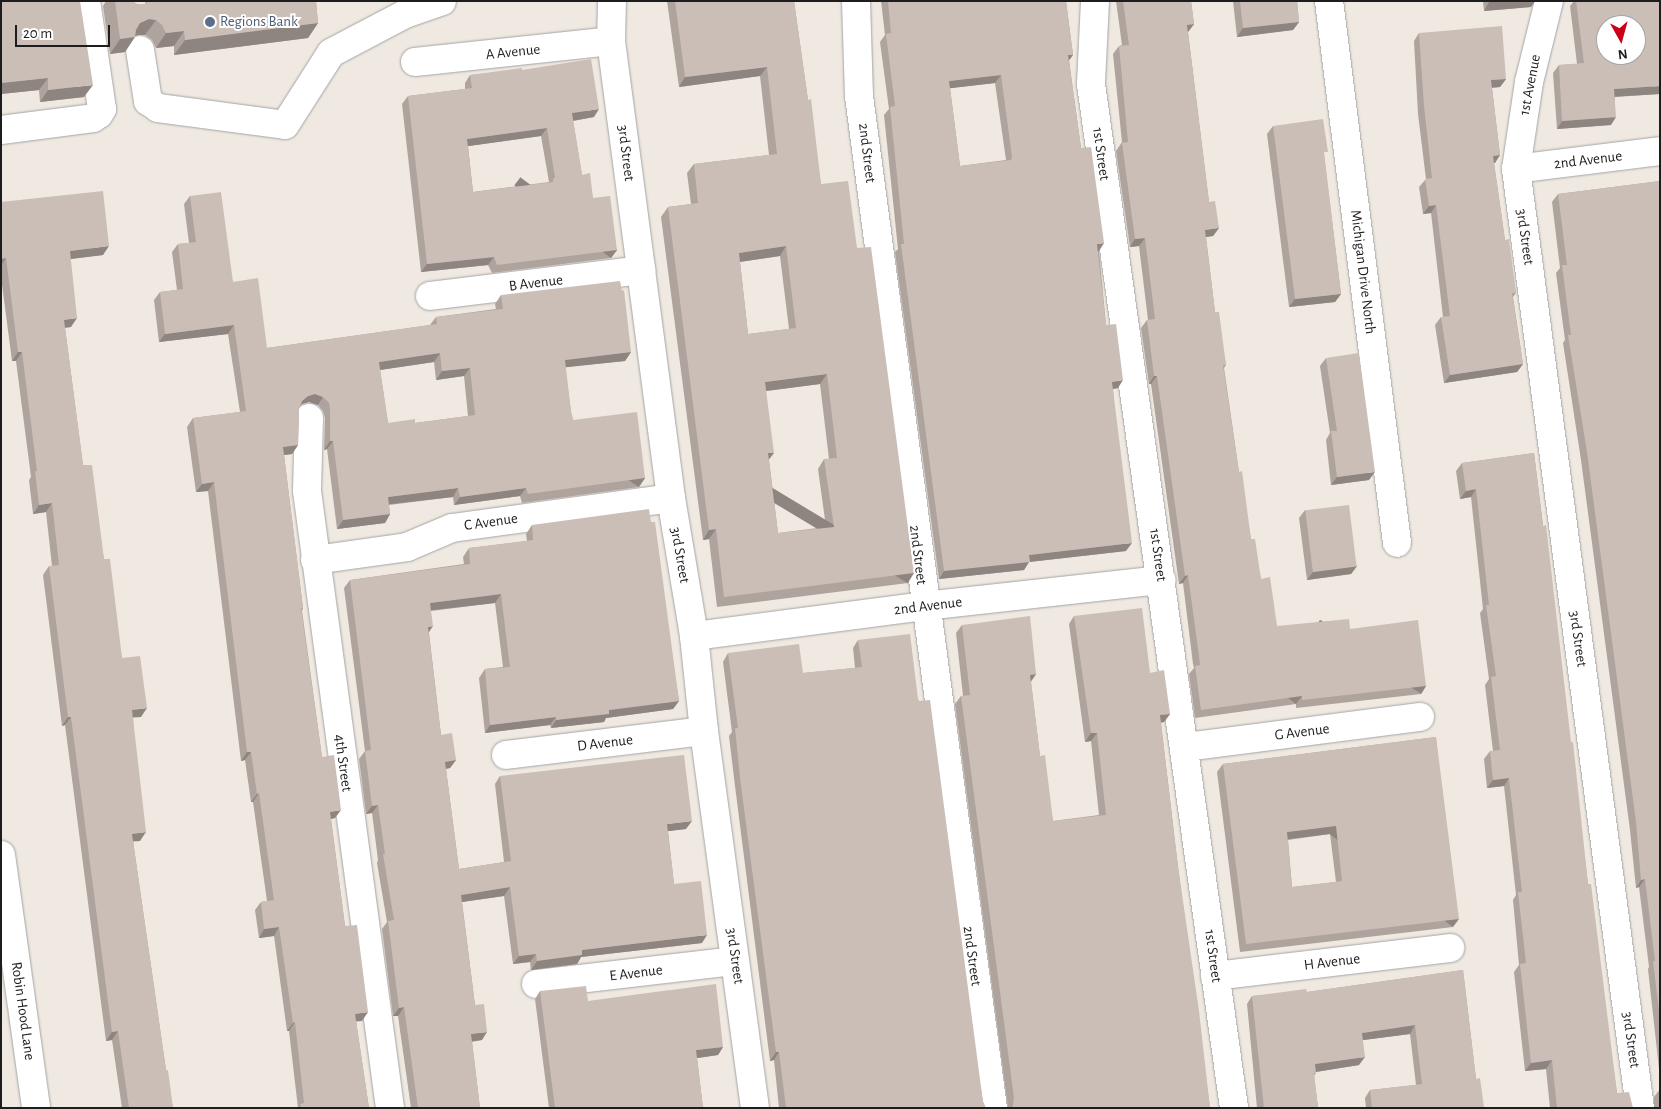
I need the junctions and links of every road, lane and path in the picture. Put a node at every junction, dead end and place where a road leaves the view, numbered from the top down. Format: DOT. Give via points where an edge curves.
graph roads {
  1 [pos="86,1"];
  2 [pos="442,1"];
  3 [pos="612,1"];
  4 [pos="856,1"];
  5 [pos="1095,1"];
  6 [pos="1329,1"];
  7 [pos="1549,1"];
  8 [pos="404,8"];
  9 [pos="611,40"];
  10 [pos="140,50"];
  11 [pos="416,62"];
  12 [pos="1,130"];
  13 [pos="1660,151"];
  14 [pos="1516,169"];
  15 [pos="641,270"];
  16 [pos="430,296"];
  17 [pos="309,418"];
  18 [pos="670,498"];
  19 [pos="1396,543"];
  20 [pos="315,560"];
  21 [pos="1162,580"];
  22 [pos="925,606"];
  23 [pos="694,636"];
  24 [pos="1420,717"];
  25 [pos="704,731"];
  26 [pos="1184,747"];
  27 [pos="506,755"];
  28 [pos="1,855"];
  29 [pos="1450,948"];
  30 [pos="735,961"];
  31 [pos="1215,976"];
  32 [pos="536,984"];
  33 [pos="36,1108"];
  34 [pos="390,1108"];
  35 [pos="755,1108"];
  36 [pos="993,1108"];
  37 [pos="1234,1108"];
  38 [pos="1640,1108"];
  1 -- 12 [label="street" via="102,109 99,114 93,118"];
  2 -- 8 [label="street"];
  3 -- 9 [label="street, 3rd Street"];
  4 -- 22 [label="street, 2nd Street" via="859,96"];
  5 -- 21 [label="street, 1st Street" via="1091,84"];
  6 -- 19 [label="street, Michigan Drive North"];
  7 -- 14 [label="street, 1st Avenue" via="1529,82"];
  8 -- 10 [label="street" via="331,53 285,125 158,108 148,101"];
  9 -- 11 [label="street, A Avenue"];
  9 -- 15 [label="street, 3rd Street"];
  13 -- 14 [label="street, 2nd Avenue"];
  14 -- 38 [label="street, 3rd Street"];
  15 -- 16 [label="street, B Avenue"];
  15 -- 18 [label="street, 3rd Street"];
  17 -- 20 [label="street, 4th Street" via="307,491"];
  18 -- 20 [label="street, C Avenue" via="452,528 407,546"];
  18 -- 23 [label="street, 3rd Street"];
  20 -- 34 [label="street, 4th Street"];
  21 -- 22 [label="street, 2nd Avenue"];
  21 -- 26 [label="street, 1st Street"];
  22 -- 23 [label="street, 2nd Avenue"];
  22 -- 36 [label="street, 2nd Street"];
  23 -- 25 [label="street, 3rd Street"];
  24 -- 26 [label="street, G Avenue"];
  25 -- 27 [label="street, D Avenue"];
  25 -- 30 [label="street, 3rd Street"];
  26 -- 31 [label="street, 1st Street"];
  28 -- 33 [label="street, Robin Hood Lane"];
  29 -- 31 [label="street, H Avenue"];
  30 -- 32 [label="street, E Avenue"];
  30 -- 35 [label="street, 3rd Street"];
  31 -- 37 [label="street, 1st Street"];
}
